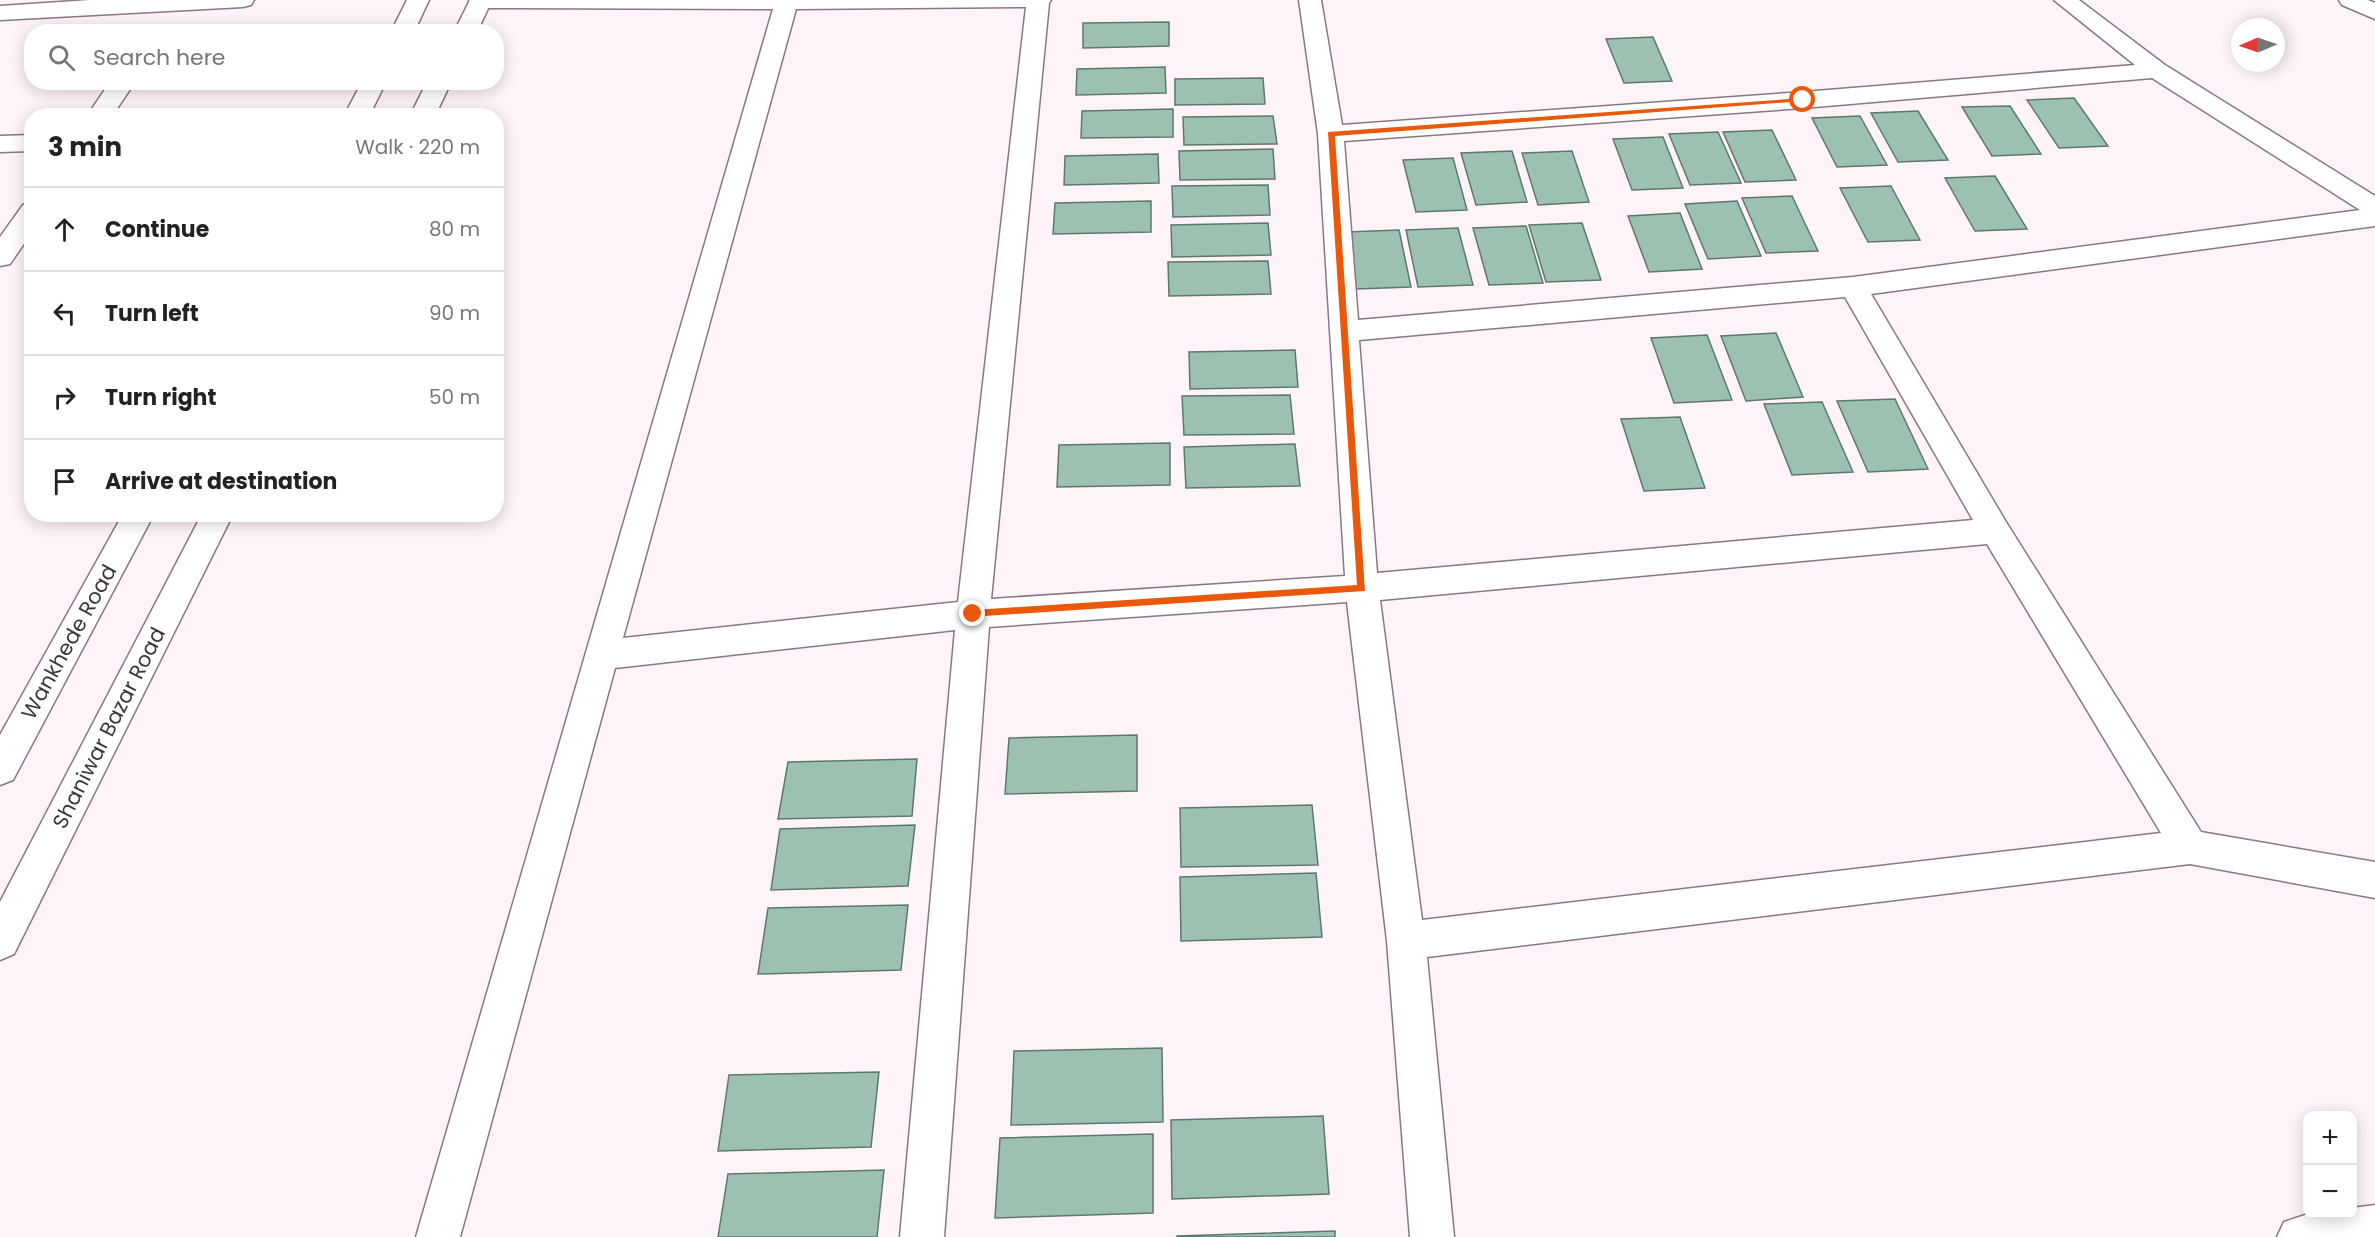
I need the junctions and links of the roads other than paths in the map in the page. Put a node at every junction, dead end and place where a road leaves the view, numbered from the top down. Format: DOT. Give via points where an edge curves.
graph roads {
  1 [pos="243,0"];
  2 [pos="418,0"];
  3 [pos="481,0"];
  4 [pos="1039,0"];
  5 [pos="1310,0"];
  6 [pos="2065,0"];
  7 [pos="2350,0"];
  8 [pos="787,1"];
  9 [pos="98,4"];
  10 [pos="2375,12"];
  11 [pos="0,13"];
  12 [pos="406,24"];
  13 [pos="469,24"];
  14 [pos="2157,70"];
  15 [pos="117,90"];
  16 [pos="370,90"];
  17 [pos="435,90"];
  18 [pos="105,108"];
  19 [pos="360,108"];
  20 [pos="426,108"];
  21 [pos="1331,134"];
  22 [pos="24,143"];
  23 [pos="0,144"];
  24 [pos="2375,208"];
  25 [pos="2375,217"];
  26 [pos="24,222"];
  27 [pos="0,256"];
  28 [pos="1853,287"];
  29 [pos="1346,332"];
  30 [pos="135,522"];
  31 [pos="214,522"];
  32 [pos="1995,531"];
  33 [pos="1362,588"];
  34 [pos="973,614"];
  35 [pos="602,655"];
  36 [pos="0,769"];
  37 [pos="2190,847"];
  38 [pos="2375,880"];
  39 [pos="1406,940"];
  40 [pos="0,941"];
  41 [pos="2375,1227"];
  42 [pos="438,1237"];
  43 [pos="922,1237"];
  44 [pos="1432,1237"];
  45 [pos="2299,1237"];
  1 -- 9 [label="street" via="171,14"];
  2 -- 12 [label="street"];
  3 -- 8 [label="street"];
  3 -- 13 [label="street"];
  4 -- 8 [label="street"];
  4 -- 34 [label="street"];
  5 -- 21 [label="street"];
  6 -- 14 [label="street"];
  7 -- 10 [label="street"];
  8 -- 35 [label="street"];
  9 -- 11 [label="street"];
  14 -- 21 [label="street"];
  14 -- 24 [label="street"];
  15 -- 18 [label="street"];
  16 -- 19 [label="street"];
  17 -- 20 [label="street"];
  21 -- 29 [label="street"];
  22 -- 23 [label="street"];
  25 -- 28 [label="street"];
  26 -- 27 [label="street"];
  28 -- 29 [label="street"];
  28 -- 32 [label="street"];
  29 -- 33 [label="street"];
  30 -- 36 [label="street, Wankhede Road"];
  31 -- 40 [label="street, Shaniwar Bazar Road"];
  32 -- 33 [label="street"];
  32 -- 37 [label="street"];
  33 -- 34 [label="street"];
  33 -- 39 [label="street"];
  34 -- 35 [label="street"];
  34 -- 43 [label="street"];
  35 -- 42 [label="street"];
  37 -- 38 [label="street"];
  37 -- 39 [label="street"];
  39 -- 44 [label="street"];
  41 -- 45 [label="street"];
}
